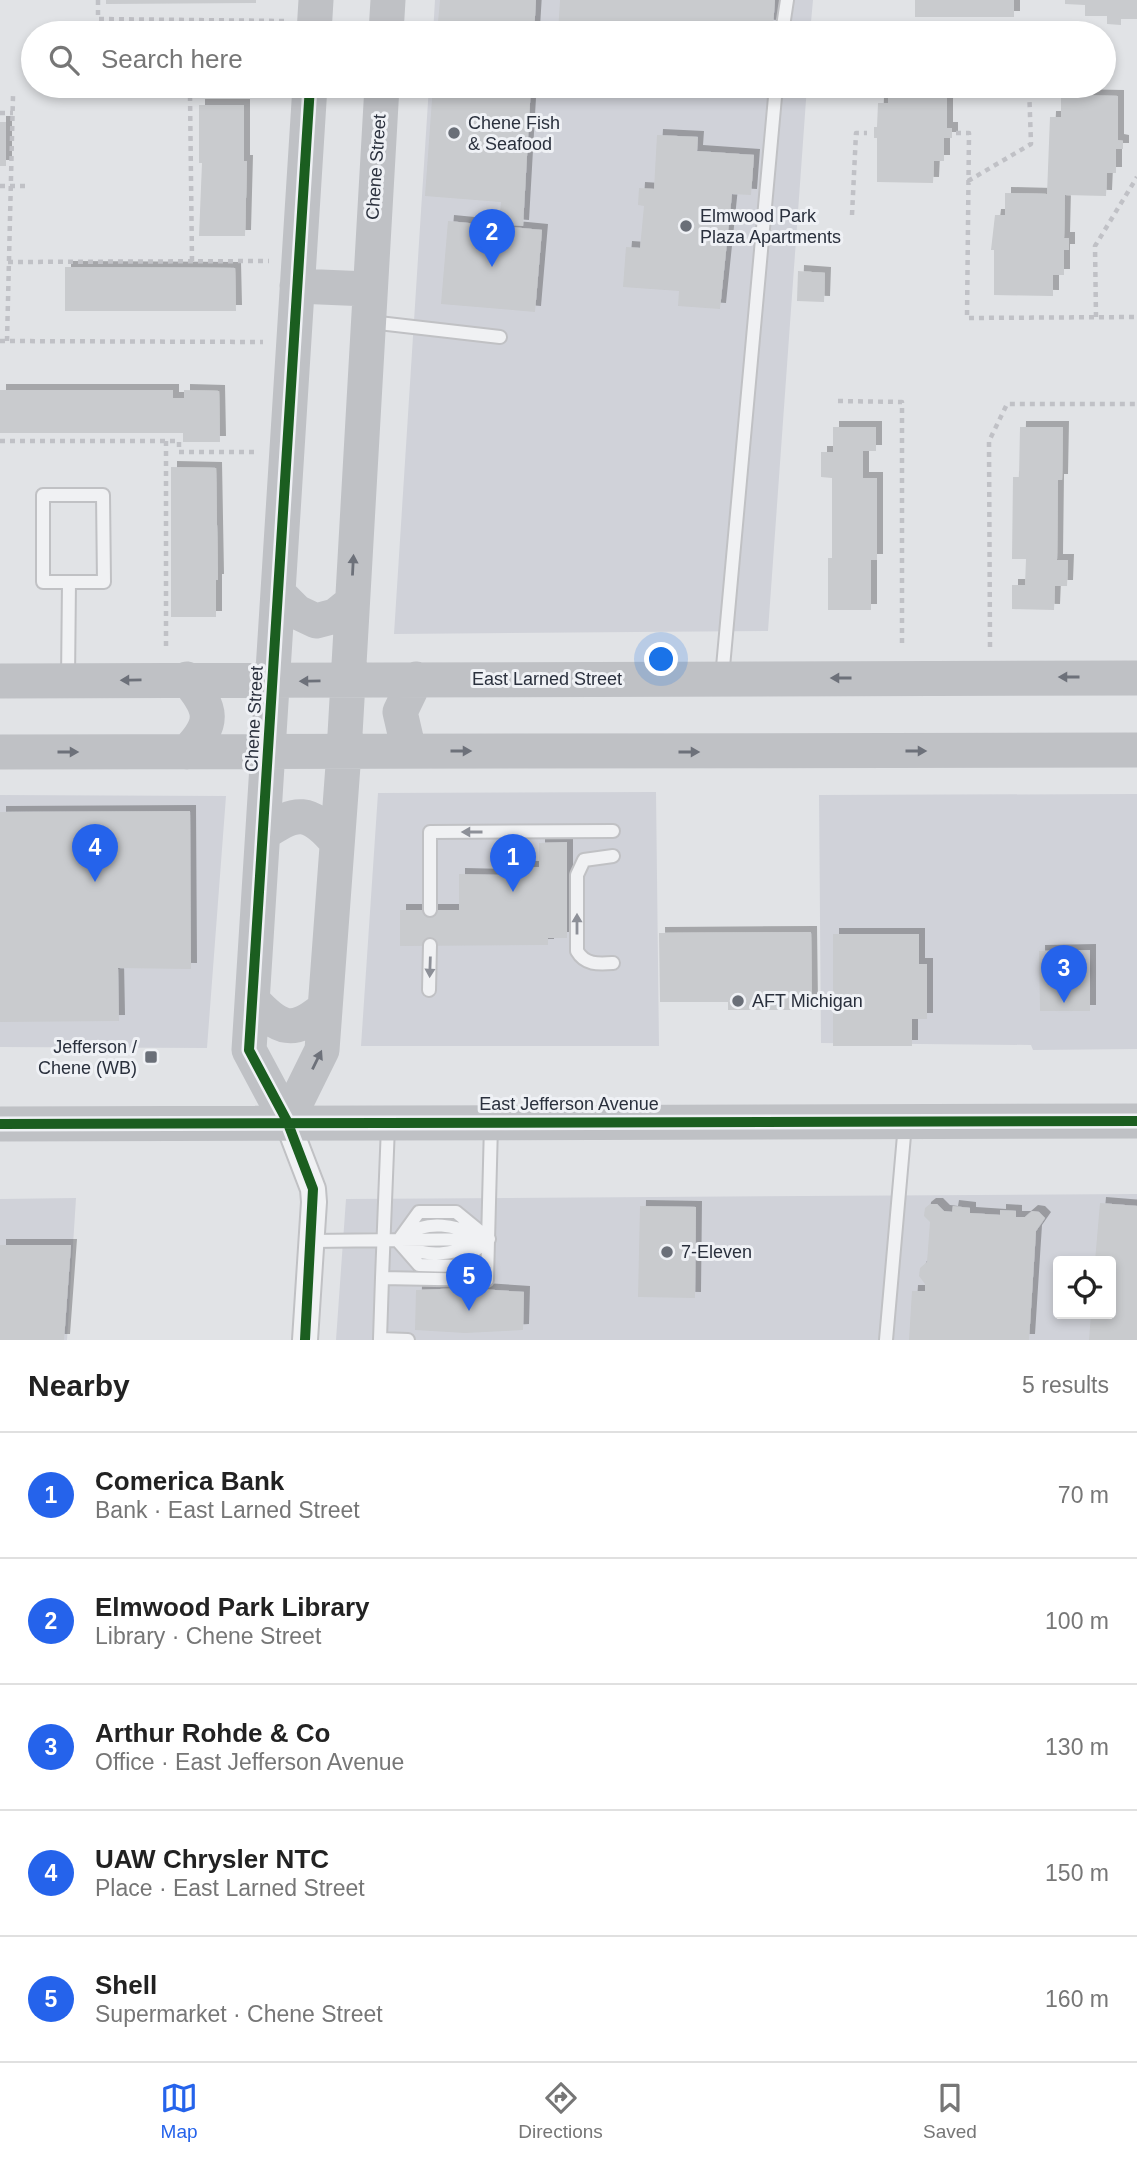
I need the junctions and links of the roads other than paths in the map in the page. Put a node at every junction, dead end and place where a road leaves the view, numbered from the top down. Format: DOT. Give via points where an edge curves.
graph roads {
  1 [pos="316,0"];
  2 [pos="388,0"];
  3 [pos="787,0"];
  4 [pos="304,21"];
  5 [pos="387,21"];
  6 [pos="784,21"];
  7 [pos="296,98"];
  8 [pos="381,98"];
  9 [pos="775,98"];
  10 [pos="297,286"];
  11 [pos="367,305"];
  12 [pos="500,337"];
  13 [pos="69,582"];
  14 [pos="280,595"];
  15 [pos="351,603"];
  16 [pos="1137,678"];
  17 [pos="415,679"];
  18 [pos="722,679"];
  19 [pos="187,680"];
  20 [pos="347,680"];
  21 [pos="0,681"];
  22 [pos="68,681"];
  23 [pos="273,681"];
  24 [pos="1137,750"];
  25 [pos="409,751"];
  26 [pos="0,752"];
  27 [pos="187,752"];
  28 [pos="344,752"];
  29 [pos="270,753"];
  30 [pos="613,831"];
  31 [pos="264,833"];
  32 [pos="336,841"];
  33 [pos="613,856"];
  34 [pos="430,910"];
  35 [pos="430,945"];
  36 [pos="613,963"];
  37 [pos="429,990"];
  38 [pos="253,1001"];
  39 [pos="325,1008"];
  40 [pos="287,1121"];
  41 [pos="388,1121"];
  42 [pos="1137,1121"];
  43 [pos="491,1122"];
  44 [pos="905,1122"];
  45 [pos="0,1124"];
  46 [pos="488,1238"];
  47 [pos="383,1240"];
  48 [pos="311,1241"];
  49 [pos="398,1241"];
  50 [pos="382,1278"];
  51 [pos="305,1340"];
  52 [pos="408,1340"];
  53 [pos="886,1340"];
  1 -- 4 [label="street"];
  2 -- 5 [label="street"];
  3 -- 6 [label="lane"];
  7 -- 10 [label="street, Chene Street"];
  8 -- 11 [label="street, Chene Street"];
  9 -- 18 [label="lane"];
  10 -- 11 [label="street"];
  10 -- 14 [label="street, Chene Street"];
  11 -- 12 [label="lane"];
  15 -- 11 [label="street, Chene Street, one-way"];
  13 -- 13 [label="lane" via="104,582 103,495 43,495 43,582"];
  13 -- 22 [label="lane"];
  14 -- 15 [label="street" via="297,612 316,621 335,616"];
  14 -- 23 [label="street, Chene Street"];
  15 -- 20 [label="street, Chene Street"];
  16 -- 18 [label="street, East Larned Street, one-way"];
  17 -- 18 [label="street, East Larned Street"];
  17 -- 20 [label="street, East Larned Street"];
  17 -- 25 [label="street" via="400,712"];
  19 -- 22 [label="street, East Larned Street, one-way"];
  19 -- 23 [label="street, East Larned Street"];
  19 -- 27 [label="street" via="203,697 209,716 204,735"];
  20 -- 23 [label="street, East Larned Street, one-way"];
  20 -- 28 [label="street, Chene Street"];
  21 -- 22 [label="street, East Larned Street"];
  23 -- 29 [label="street, Chene Street"];
  25 -- 24 [label="street, one-way"];
  25 -- 28 [label="street"];
  26 -- 27 [label="street, one-way"];
  27 -- 29 [label="street"];
  28 -- 29 [label="street"];
  28 -- 32 [label="street, Chene Street"];
  29 -- 31 [label="street, Chene Street"];
  30 -- 34 [label="lane, one-way" via="430,832"];
  31 -- 32 [label="street" via="283,820 303,815 320,823"];
  31 -- 38 [label="street, Chene Street"];
  32 -- 39 [label="street, Chene Street"];
  36 -- 33 [label="lane, one-way" via="593,964 577,951 580,863 590,857"];
  35 -- 37 [label="lane, one-way"];
  38 -- 39 [label="street" via="270,1020 288,1027 307,1023"];
  38 -- 40 [label="street, Chene Street" via="251,1057"];
  40 -- 39 [label="street, Chene Street, one-way" via="322,1050"];
  40 -- 41 [label="street, East Jefferson Avenue"];
  40 -- 45 [label="street, East Jefferson Avenue"];
  40 -- 48 [label="street, Chene Street" via="313,1189"];
  41 -- 43 [label="street, East Jefferson Avenue"];
  41 -- 47 [label="lane"];
  42 -- 44 [label="street, East Jefferson Avenue"];
  43 -- 44 [label="street, East Jefferson Avenue"];
  43 -- 46 [label="lane"];
  44 -- 53 [label="lane"];
  46 -- 49 [label="lane" via="456,1226 418,1226"];
  46 -- 49 [label="lane" via="456,1265 419,1265"];
  46 -- 50 [label="lane" via="488,1280"];
  47 -- 48 [label="lane"];
  47 -- 49 [label="lane"];
  47 -- 50 [label="lane"];
  48 -- 51 [label="street, Chene Street"];
  50 -- 52 [label="lane" via="380,1339"];
}
